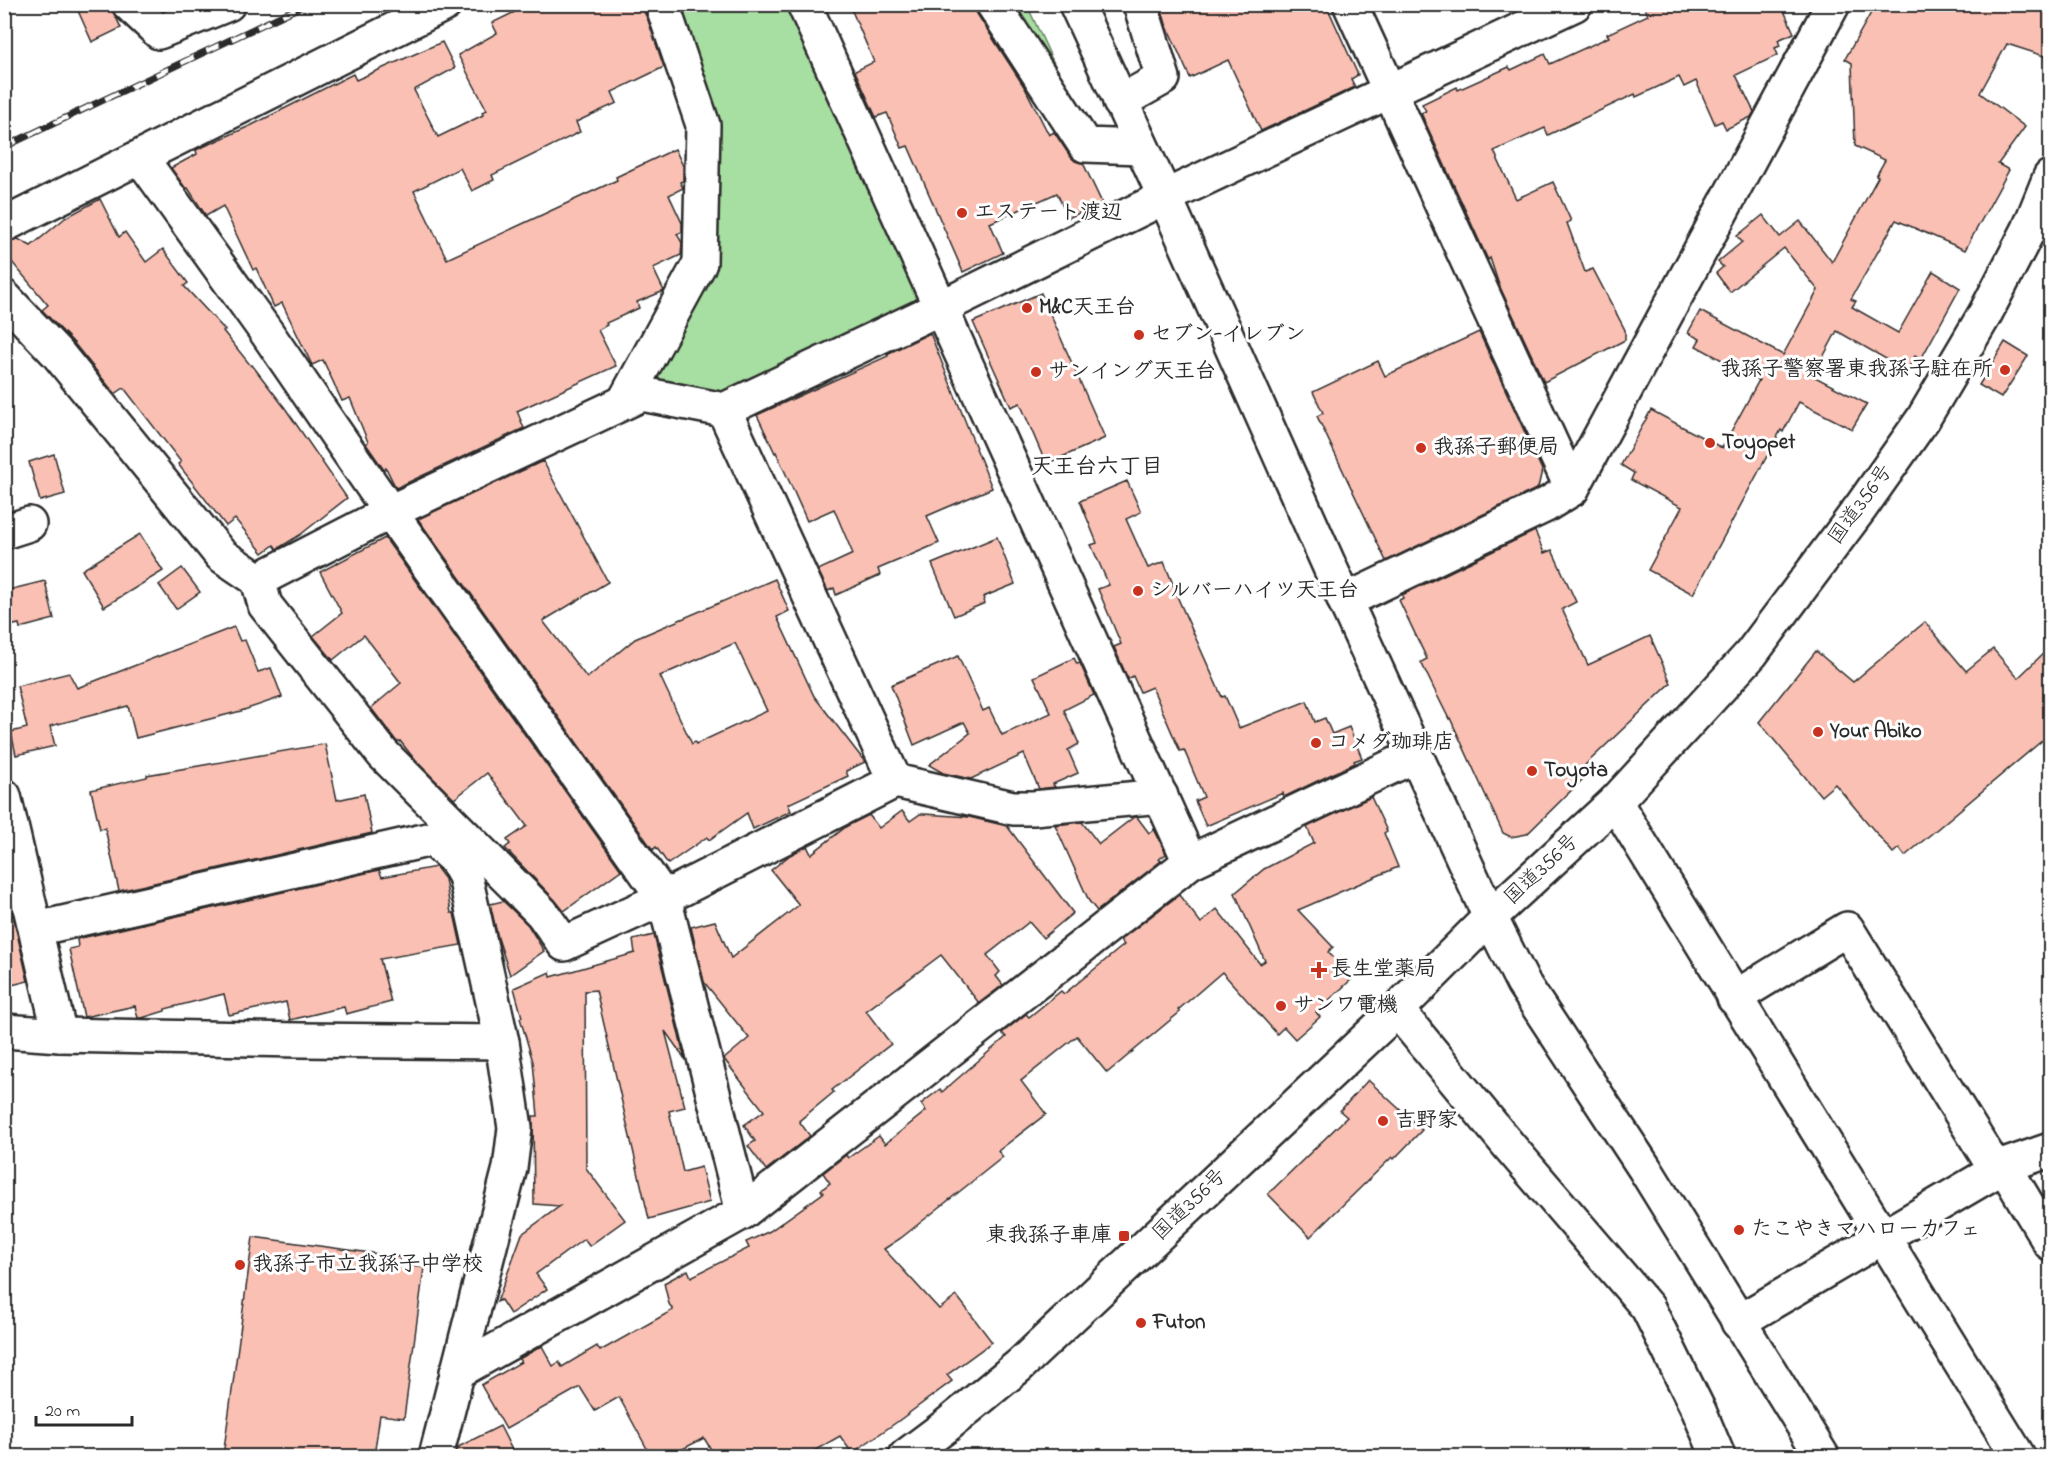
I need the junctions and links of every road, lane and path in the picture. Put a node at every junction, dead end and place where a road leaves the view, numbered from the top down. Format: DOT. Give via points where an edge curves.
graph roads {
  1 [pos="129,4"];
  2 [pos="228,4"];
  3 [pos="445,4"];
  4 [pos="662,4"];
  5 [pos="804,4"];
  6 [pos="993,4"];
  7 [pos="1076,4"];
  8 [pos="1140,4"];
  9 [pos="1350,4"];
  10 [pos="1575,4"];
  11 [pos="1833,4"];
  12 [pos="1391,92"];
  13 [pos="1120,102"];
  14 [pos="1141,147"];
  15 [pos="141,158"];
  16 [pos="2050,177"];
  17 [pos="1165,197"];
  18 [pos="4,225"];
  19 [pos="4,297"];
  20 [pos="940,308"];
  21 [pos="624,402"];
  22 [pos="724,410"];
  23 [pos="1572,489"];
  24 [pos="390,512"];
  25 [pos="258,580"];
  26 [pos="1345,601"];
  27 [pos="1416,755"];
  28 [pos="895,781"];
  29 [pos="4,796"];
  30 [pos="1161,796"];
  31 [pos="1615,802"];
  32 [pos="1190,862"];
  33 [pos="664,898"];
  34 [pos="1490,917"];
  35 [pos="36,929"];
  36 [pos="1734,998"];
  37 [pos="1397,1010"];
  38 [pos="4,1030"];
  39 [pos="60,1035"];
  40 [pos="502,1042"];
  41 [pos="2050,1150"];
  42 [pos="2000,1168"];
  43 [pos="743,1212"];
  44 [pos="1882,1237"];
  45 [pos="2050,1243"];
  46 [pos="1738,1322"];
  47 [pos="457,1372"];
  48 [pos="436,1456"];
  49 [pos="906,1456"];
  50 [pos="1718,1456"];
  51 [pos="1822,1456"];
  52 [pos="2018,1456"];
  1 -- 2 [label="main road" via="159,32"];
  3 -- 15 [label="main road"];
  4 -- 21 [label="main road" via="703,124 700,263"];
  5 -- 20 [label="main road"];
  6 -- 14 [label="main road" via="1084,145"];
  7 -- 13 [label="main road"];
  8 -- 13 [label="main road" via="1163,78"];
  9 -- 12 [label="main road"];
  10 -- 12 [label="main road"];
  11 -- 23 [label="main road"];
  12 -- 17 [label="main road"];
  12 -- 23 [label="main road"];
  13 -- 14 [label="main road"];
  14 -- 17 [label="main road"];
  15 -- 18 [label="main road"];
  15 -- 24 [label="main road"];
  16 -- 31 [label="main road, 国道356号" via="1986,314 1923,419 1751,654"];
  17 -- 20 [label="main road"];
  17 -- 26 [label="main road"];
  19 -- 25 [label="main road" via="58,354 221,555"];
  20 -- 22 [label="main road"];
  20 -- 30 [label="main road"];
  21 -- 22 [label="main road" via="642,394"];
  21 -- 24 [label="main road"];
  22 -- 28 [label="main road"];
  23 -- 26 [label="main road" via="1546,506"];
  24 -- 25 [label="main road"];
  24 -- 33 [label="main road"];
  25 -- 33 [label="main road" via="265,605 383,754 542,913 564,944"];
  26 -- 27 [label="main road"];
  27 -- 32 [label="main road"];
  27 -- 34 [label="main road"];
  28 -- 30 [label="main road" via="1013,808"];
  28 -- 33 [label="main road"];
  29 -- 35 [label="main road"];
  30 -- 32 [label="main road"];
  31 -- 34 [label="main road, 国道356号"];
  31 -- 36 [label="main road"];
  32 -- 43 [label="main road"];
  33 -- 43 [label="main road"];
  34 -- 37 [label="main road, 国道356号"];
  34 -- 46 [label="main road" via="1524,983 1645,1169"];
  35 -- 39 [label="main road"];
  35 -- 40 [label="main road" via="432,839 456,860 465,876"];
  36 -- 42 [label="main road" via="1847,929"];
  36 -- 44 [label="main road"];
  37 -- 49 [label="main road, 国道356号" via="1020,1365"];
  37 -- 50 [label="main road" via="1648,1308"];
  38 -- 39 [label="main road"];
  39 -- 40 [label="main road"];
  40 -- 47 [label="main road" via="515,1128 510,1168"];
  41 -- 42 [label="main road"];
  42 -- 44 [label="main road"];
  42 -- 45 [label="main road"];
  43 -- 47 [label="main road"];
  44 -- 46 [label="main road"];
  44 -- 52 [label="main road"];
  46 -- 51 [label="main road"];
  47 -- 48 [label="main road"];
}
